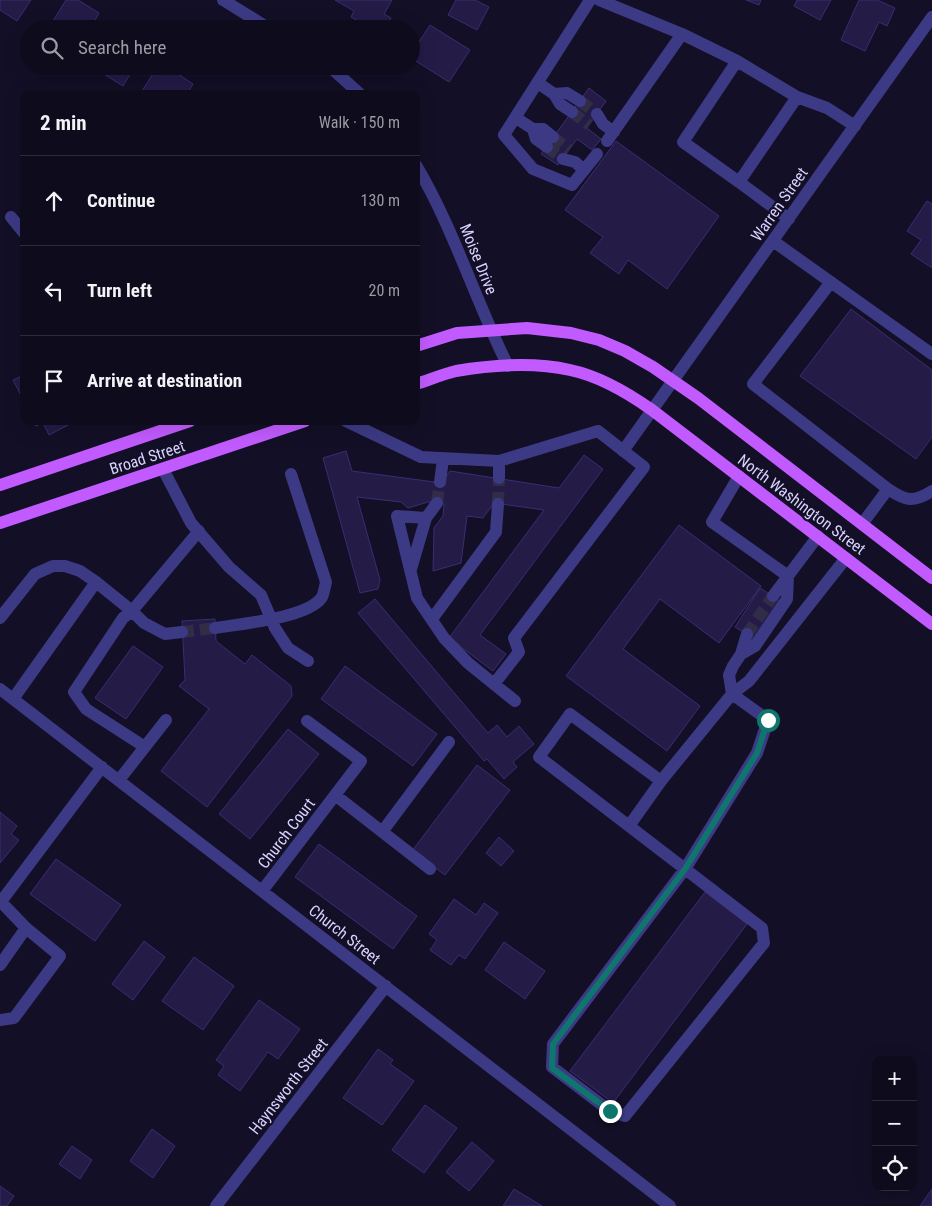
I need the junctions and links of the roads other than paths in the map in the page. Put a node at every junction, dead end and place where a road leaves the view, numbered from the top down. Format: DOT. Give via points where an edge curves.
graph roads {
  1 [pos="223,0"];
  2 [pos="590,0"];
  3 [pos="600,0"];
  4 [pos="932,17"];
  5 [pos="255,20"];
  6 [pos="682,34"];
  7 [pos="737,61"];
  8 [pos="339,75"];
  9 [pos="538,83"];
  10 [pos="356,90"];
  11 [pos="554,94"];
  12 [pos="796,96"];
  13 [pos="580,101"];
  14 [pos="572,112"];
  15 [pos="516,118"];
  16 [pos="589,125"];
  17 [pos="855,126"];
  18 [pos="550,142"];
  19 [pos="566,154"];
  20 [pos="597,154"];
  21 [pos="580,166"];
  22 [pos="420,173"];
  23 [pos="739,182"];
  24 [pos="11,217"];
  25 [pos="789,218"];
  26 [pos="20,228"];
  27 [pos="773,241"];
  28 [pos="831,282"];
  29 [pos="491,331"];
  30 [pos="420,345"];
  31 [pos="932,354"];
  32 [pos="508,366"];
  33 [pos="674,381"];
  34 [pos="420,383"];
  35 [pos="652,410"];
  36 [pos="168,425"];
  37 [pos="293,425"];
  38 [pos="354,425"];
  39 [pos="623,451"];
  40 [pos="443,459"];
  41 [pos="500,461"];
  42 [pos="163,469"];
  43 [pos="291,474"];
  44 [pos="739,476"];
  45 [pos="499,478"];
  46 [pos="440,482"];
  47 [pos="0,485"];
  48 [pos="888,489"];
  49 [pos="932,491"];
  50 [pos="436,503"];
  51 [pos="498,504"];
  52 [pos="426,518"];
  53 [pos="0,523"];
  54 [pos="862,524"];
  55 [pos="199,531"];
  56 [pos="818,536"];
  57 [pos="846,558"];
  58 [pos="410,572"];
  59 [pos="788,576"];
  60 [pos="932,578"];
  61 [pos="96,582"];
  62 [pos="773,596"];
  63 [pos="132,612"];
  64 [pos="0,618"];
  65 [pos="432,619"];
  66 [pos="271,620"];
  67 [pos="932,624"];
  68 [pos="215,628"];
  69 [pos="182,632"];
  70 [pos="748,634"];
  71 [pos="741,654"];
  72 [pos="308,662"];
  73 [pos="494,684"];
  74 [pos="0,689"];
  75 [pos="732,694"];
  76 [pos="13,699"];
  77 [pos="515,701"];
  78 [pos="166,720"];
  79 [pos="306,721"];
  80 [pos="448,742"];
  81 [pos="145,747"];
  82 [pos="102,767"];
  83 [pos="119,780"];
  84 [pos="661,781"];
  85 [pos="335,795"];
  86 [pos="628,826"];
  87 [pos="382,832"];
  88 [pos="430,869"];
  89 [pos="685,869"];
  90 [pos="262,891"];
  91 [pos="0,902"];
  92 [pos="26,928"];
  93 [pos="0,965"];
  94 [pos="386,986"];
  95 [pos="0,1020"];
  96 [pos="216,1206"];
  97 [pos="670,1206"];
  1 -- 5 [label="street"];
  2 -- 9 [label="street"];
  3 -- 6 [label="street"];
  4 -- 17 [label="street, Warren Street"];
  6 -- 7 [label="street"];
  6 -- 16 [label="street" via="611,137 600,119"];
  7 -- 12 [label="street"];
  7 -- 23 [label="street" via="683,142"];
  8 -- 10 [label="street"];
  9 -- 11 [label="street"];
  9 -- 15 [label="street"];
  11 -- 13 [label="street" via="567,93"];
  11 -- 14 [label="street" via="560,104"];
  12 -- 17 [label="street" via="827,108"];
  12 -- 23 [label="street"];
  15 -- 18 [label="street" via="533,129 536,139"];
  15 -- 21 [label="street" via="504,135 533,169 572,185"];
  17 -- 25 [label="street, Warren Street"];
  19 -- 21 [label="street"];
  20 -- 21 [label="street"];
  22 -- 29 [label="street, Moise Drive" via="451,231"];
  23 -- 25 [label="street"];
  24 -- 26 [label="street"];
  25 -- 27 [label="street, Warren Street"];
  27 -- 28 [label="street"];
  27 -- 33 [label="street, Warren Street"];
  28 -- 31 [label="street"];
  28 -- 48 [label="street" via="753,384"];
  29 -- 30 [label="main road" via="457,333"];
  29 -- 32 [label="street, Moise Drive"];
  29 -- 33 [label="main road" via="526,328 599,340 625,351"];
  32 -- 34 [label="main road" via="455,371"];
  32 -- 35 [label="main road" via="571,370 636,398"];
  33 -- 35 [label="street, Warren Street"];
  33 -- 54 [label="main road, North Washington Street"];
  35 -- 39 [label="street, Warren Street"];
  35 -- 44 [label="main road, North Washington Street"];
  36 -- 47 [label="main road, Broad Street"];
  37 -- 42 [label="main road, Broad Street"];
  38 -- 40 [label="street" via="422,457"];
  39 -- 41 [label="street" via="598,431"];
  39 -- 73 [label="street" via="644,467 514,638 519,652"];
  40 -- 41 [label="street"];
  40 -- 46 [label="street"];
  41 -- 45 [label="street"];
  42 -- 53 [label="main road, Broad Street"];
  42 -- 55 [label="street"];
  43 -- 66 [label="street" via="326,582 322,598 306,609"];
  44 -- 56 [label="main road, North Washington Street"];
  44 -- 59 [label="street" via="712,522"];
  48 -- 49 [label="street" via="903,499 919,499"];
  48 -- 54 [label="street"];
  50 -- 52 [label="street"];
  51 -- 65 [label="street" via="496,532"];
  52 -- 58 [label="street"];
  52 -- 58 [label="street" via="397,516"];
  54 -- 60 [label="main road, North Washington Street"];
  55 -- 63 [label="street"];
  55 -- 66 [label="street" via="228,567 261,595"];
  56 -- 57 [label="main road, North Washington Street"];
  56 -- 59 [label="street"];
  57 -- 67 [label="main road, North Washington Street"];
  57 -- 75 [label="street" via="749,681"];
  58 -- 65 [label="street" via="417,598"];
  59 -- 62 [label="street"];
  59 -- 71 [label="street" via="787,599 755,646"];
  61 -- 63 [label="street"];
  61 -- 64 [label="street" via="80,570 52,566 35,574"];
  61 -- 76 [label="street"];
  63 -- 69 [label="street" via="165,634"];
  63 -- 81 [label="street" via="123,618 74,692 86,709"];
  65 -- 73 [label="street" via="444,638"];
  66 -- 68 [label="street"];
  66 -- 72 [label="street" via="288,648"];
  70 -- 71 [label="street"];
  71 -- 75 [label="street" via="729,675"];
  73 -- 77 [label="street"];
  74 -- 76 [label="street, Church Street"];
  75 -- 84 [label="street"];
  75 -- 89 [label="street" via="768,720 757,753"];
  76 -- 82 [label="street, Church Street"];
  78 -- 81 [label="street"];
  79 -- 85 [label="street, Church Court" via="361,761"];
  80 -- 87 [label="street"];
  81 -- 83 [label="street"];
  82 -- 83 [label="street, Church Street"];
  82 -- 91 [label="street"];
  83 -- 90 [label="street, Church Street"];
  84 -- 86 [label="street"];
  84 -- 86 [label="street" via="570,714 539,757"];
  85 -- 87 [label="street, Church Court"];
  85 -- 90 [label="street, Church Court"];
  86 -- 89 [label="street"];
  87 -- 88 [label="street, Church Court"];
  89 -- 89 [label="street" via="553,1044 552,1068 610,1111 625,1116 764,942 762,928"];
  90 -- 94 [label="street, Church Street"];
  91 -- 92 [label="street"];
  92 -- 93 [label="street"];
  92 -- 95 [label="street" via="60,956 14,1018"];
  94 -- 96 [label="street, Haynsworth Street"];
  94 -- 97 [label="street, Church Street"];
}
